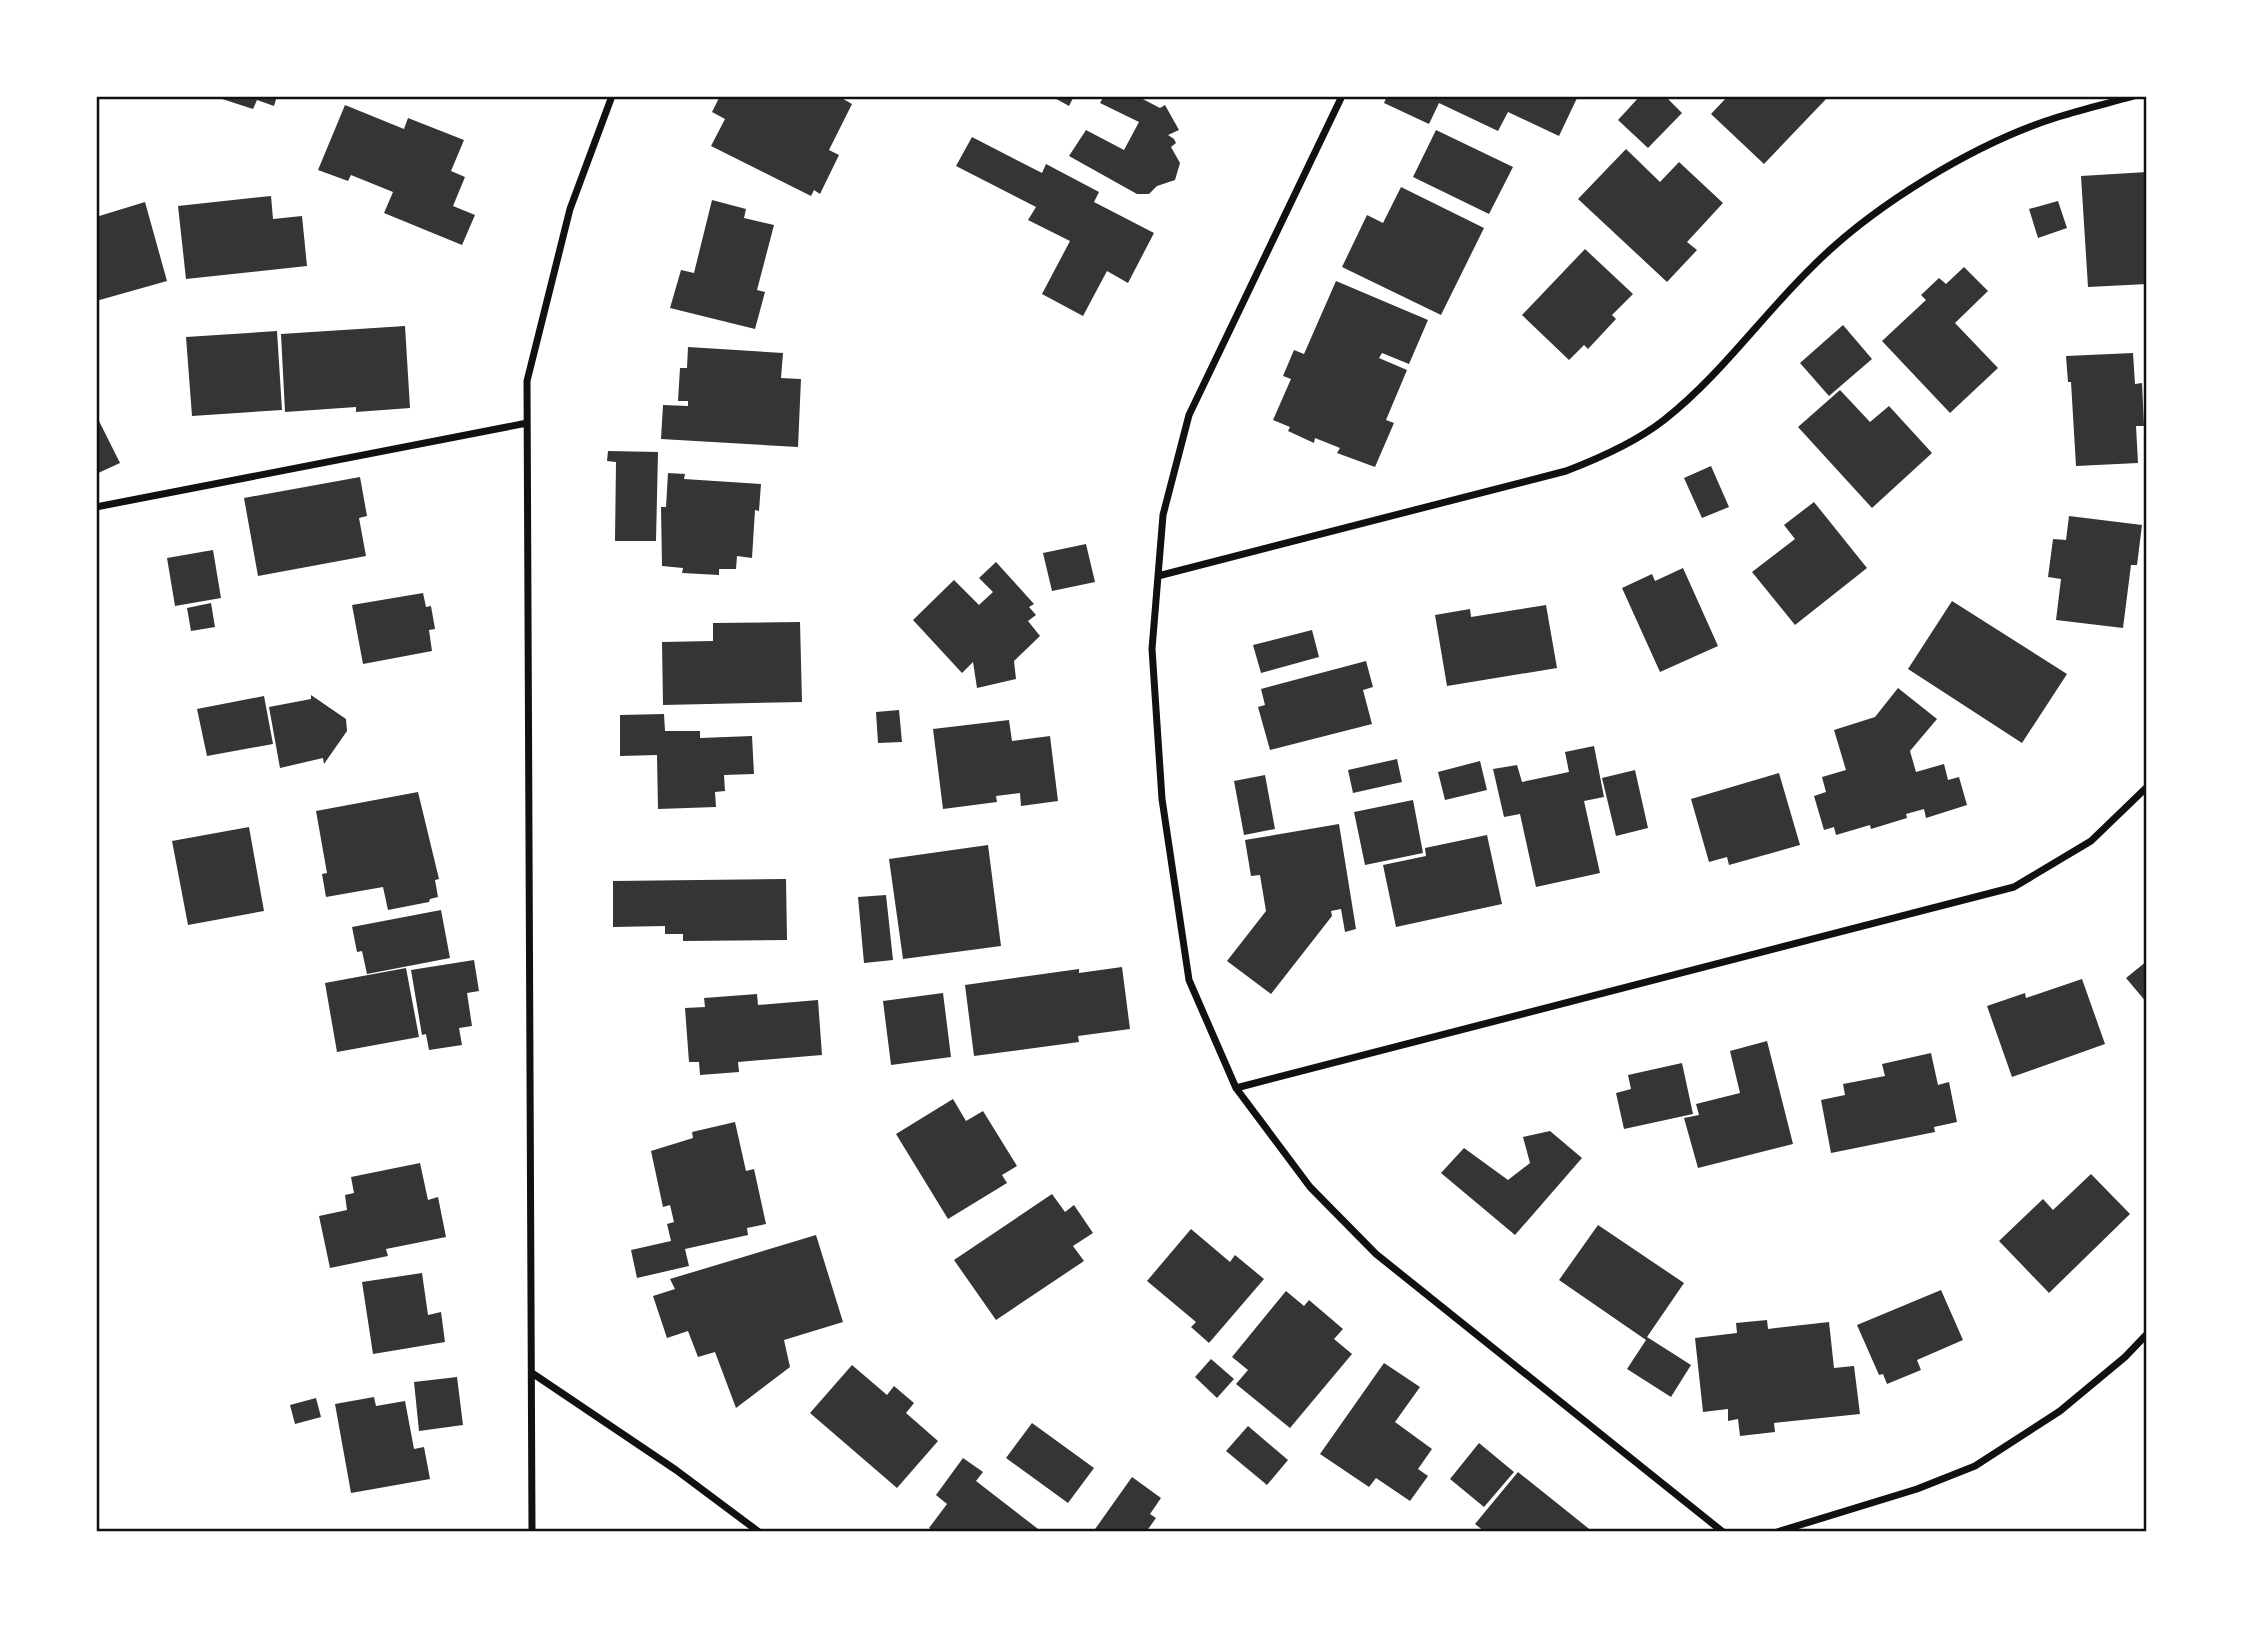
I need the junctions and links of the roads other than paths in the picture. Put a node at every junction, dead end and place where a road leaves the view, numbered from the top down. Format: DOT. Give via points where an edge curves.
graph roads {
  1 [pos="612,96"];
  2 [pos="1342,96"];
  3 [pos="2134,96"];
  4 [pos="527,423"];
  5 [pos="96,507"];
  6 [pos="1158,576"];
  7 [pos="2147,787"];
  8 [pos="1236,1088"];
  9 [pos="2147,1334"];
  10 [pos="533,1373"];
  11 [pos="532,1532"];
  12 [pos="759,1532"];
  13 [pos="1723,1532"];
  14 [pos="1777,1532"];
  1 -- 4 [label="street" via="570,209 527,381"];
  2 -- 6 [label="street" via="1189,415 1163,515"];
  3 -- 6 [label="street" via="2056,117 1966,156 1860,224 1812,267 1700,388 1662,421 1599,458 1566,471"];
  4 -- 5 [label="street"];
  4 -- 10 [label="street"];
  6 -- 8 [label="street" via="1152,649 1162,799 1189,980"];
  7 -- 8 [label="street" via="2091,841 2014,887"];
  8 -- 13 [label="street" via="1310,1186 1376,1254"];
  9 -- 14 [label="street" via="2060,1411 1975,1466"];
  10 -- 11 [label="street"];
  10 -- 12 [label="street"];
}
